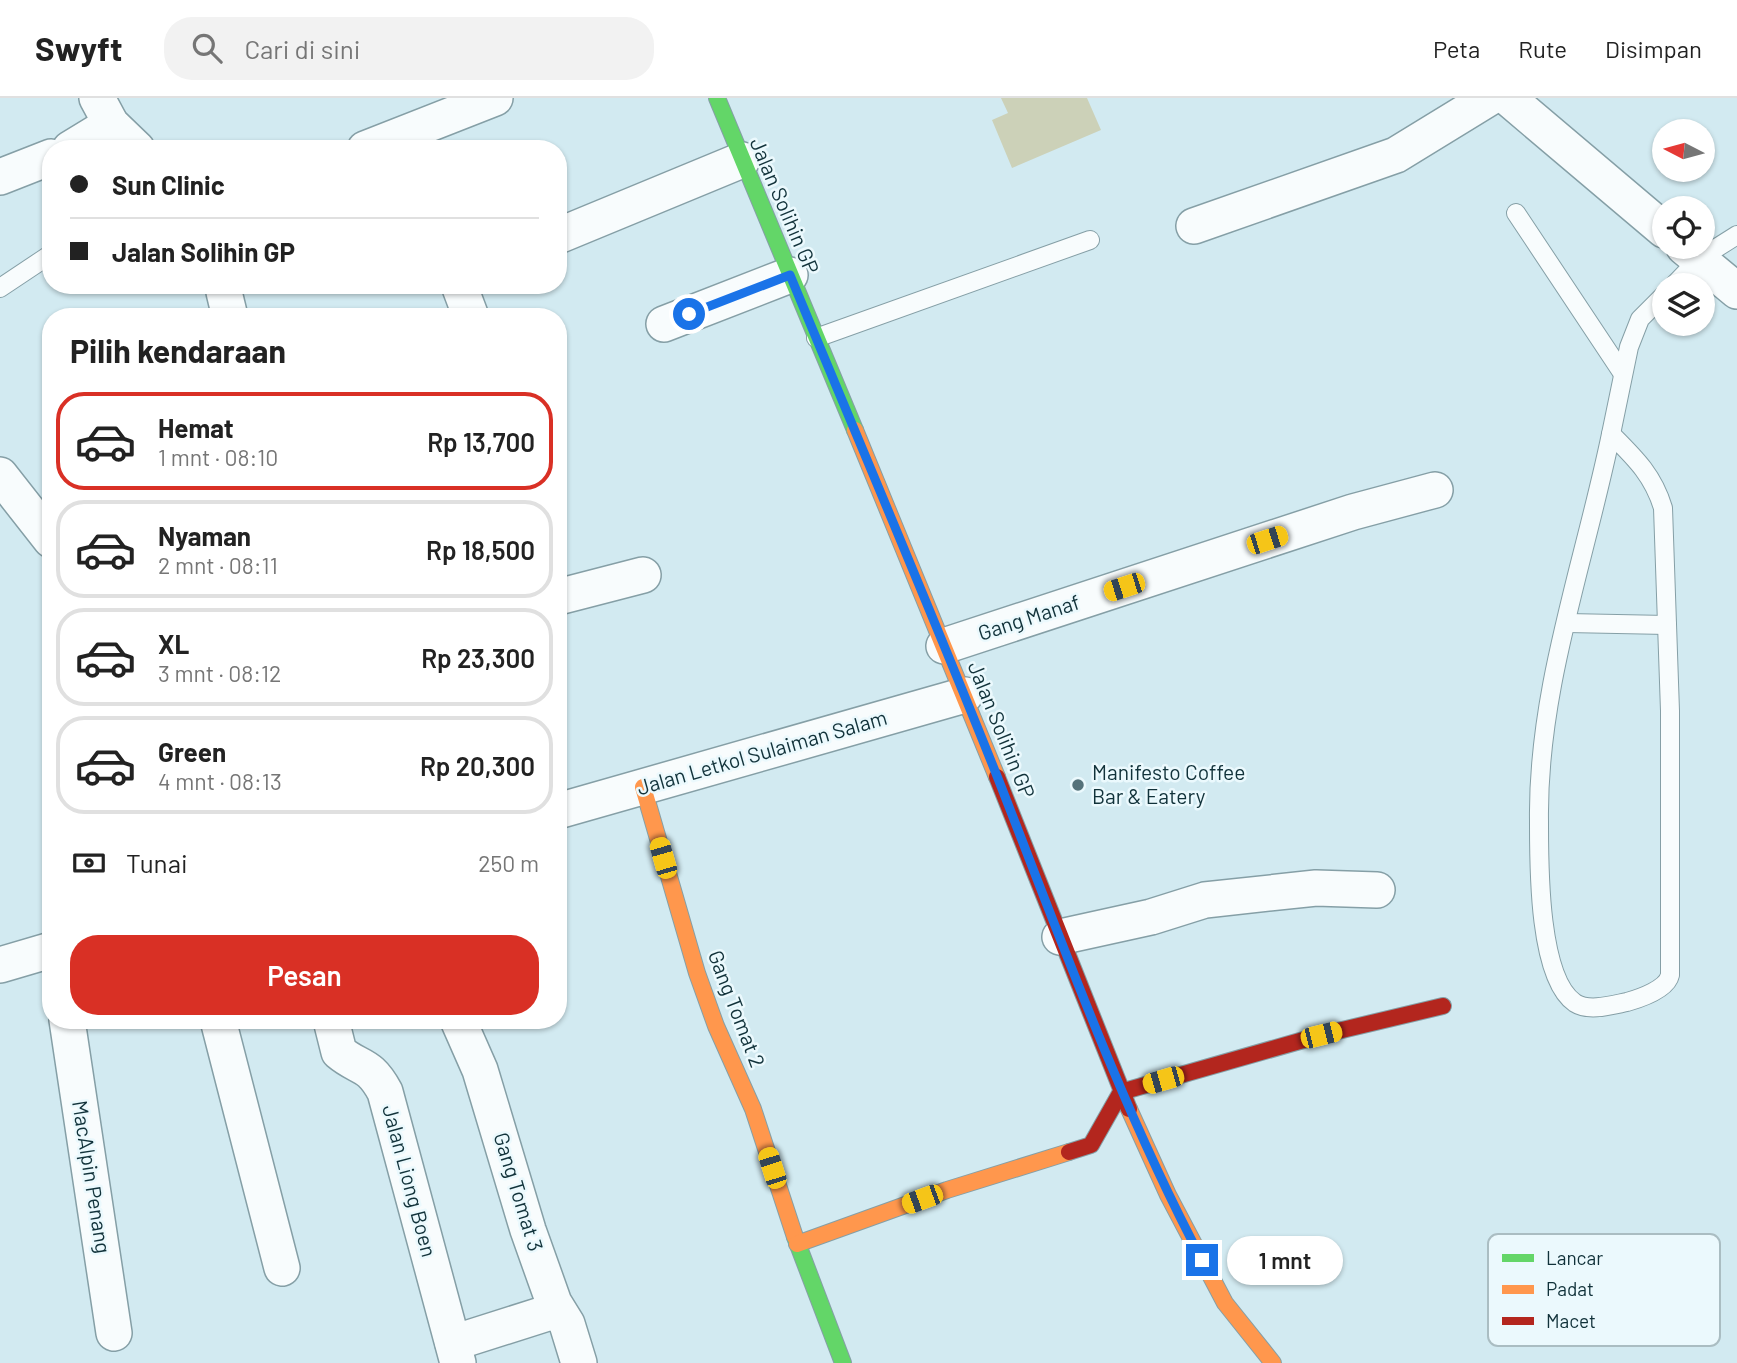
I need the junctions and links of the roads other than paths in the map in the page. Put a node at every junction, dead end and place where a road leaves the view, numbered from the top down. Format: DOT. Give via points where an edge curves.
graph roads {
  1 [pos="495,98"];
  2 [pos="717,98"];
  3 [pos="1489,98"];
  4 [pos="1508,98"];
  5 [pos="104,111"];
  6 [pos="78,140"];
  7 [pos="129,140"];
  8 [pos="411,140"];
  9 [pos="742,160"];
  10 [pos="42,161"];
  11 [pos="0,177"];
  12 [pos="1516,213"];
  13 [pos="1652,220"];
  14 [pos="1194,226"];
  15 [pos="567,232"];
  16 [pos="1737,235"];
  17 [pos="1090,240"];
  18 [pos="1715,244"];
  19 [pos="1699,259"];
  20 [pos="42,260"];
  21 [pos="790,275"];
  22 [pos="0,288"];
  23 [pos="1737,291"];
  24 [pos="1652,307"];
  25 [pos="664,324"];
  26 [pos="816,338"];
  27 [pos="1623,374"];
  28 [pos="1611,435"];
  29 [pos="0,475"];
  30 [pos="1435,490"];
  31 [pos="42,528"];
  32 [pos="643,575"];
  33 [pos="567,595"];
  34 [pos="1567,623"];
  35 [pos="1667,625"];
  36 [pos="944,646"];
  37 [pos="965,695"];
  38 [pos="643,787"];
  39 [pos="567,808"];
  40 [pos="1377,890"];
  41 [pos="1060,937"];
  42 [pos="42,953"];
  43 [pos="0,965"];
  44 [pos="1443,1006"];
  45 [pos="68,1029"];
  46 [pos="220,1029"];
  47 [pos="333,1029"];
  48 [pos="462,1029"];
  49 [pos="1121,1092"];
  50 [pos="797,1244"];
  51 [pos="282,1268"];
  52 [pos="557,1310"];
  53 [pos="114,1333"];
  54 [pos="456,1353"];
  55 [pos="579,1363"];
  56 [pos="843,1363"];
  57 [pos="1273,1363"];
  1 -- 8 [label="street"];
  2 -- 9 [label="main road, Jalan Solihin GP"];
  3 -- 14 [label="street" via="1396,155"];
  4 -- 13 [label="street"];
  5 -- 6 [label="street"];
  5 -- 7 [label="street"];
  9 -- 15 [label="street"];
  9 -- 21 [label="main road, Jalan Solihin GP"];
  10 -- 11 [label="street"];
  12 -- 27 [label="lane"];
  16 -- 18 [label="lane"];
  17 -- 26 [label="lane"];
  19 -- 23 [label="street"];
  20 -- 22 [label="lane"];
  21 -- 25 [label="street"];
  21 -- 26 [label="main road, Jalan Solihin GP"];
  24 -- 27 [label="lane" via="1640,319"];
  26 -- 36 [label="main road, Jalan Solihin GP"];
  27 -- 28 [label="lane"];
  28 -- 34 [label="lane"];
  28 -- 35 [label="lane" via="1645,467 1657,486 1663,508"];
  29 -- 31 [label="street"];
  30 -- 36 [label="street, Gang Manaf" via="1353,512"];
  32 -- 33 [label="street"];
  34 -- 35 [label="lane"];
  34 -- 35 [label="lane" via="1543,734 1538,818 1542,905 1558,987 1577,1005 1600,1007 1632,1001 1668,983 1670,975"];
  36 -- 37 [label="main road, Jalan Solihin GP"];
  37 -- 38 [label="street, Jalan Letkol Sulaiman Salam"];
  37 -- 41 [label="main road, Jalan Solihin GP"];
  38 -- 39 [label="street, Jalan Letkol Sulaiman Salam"];
  38 -- 50 [label="main road, Gang Tomat 2" via="697,973 753,1109"];
  40 -- 41 [label="street" via="1316,888 1205,900"];
  41 -- 49 [label="main road, Jalan Solihin GP"];
  42 -- 43 [label="street"];
  44 -- 49 [label="main road"];
  45 -- 53 [label="street, MacAlpin Penang"];
  46 -- 51 [label="street"];
  47 -- 54 [label="street, Jalan Liong Boen" via="339,1052 364,1065 385,1091"];
  48 -- 52 [label="street, Gang Tomat 3" via="480,1070"];
  49 -- 50 [label="main road" via="1091,1145"];
  49 -- 57 [label="main road, Jalan Solihin GP" via="1225,1303"];
  50 -- 56 [label="main road, Gang Tomat 2"];
  52 -- 54 [label="street"];
  52 -- 55 [label="street, Gang Tomat 3" via="567,1324"];
}
